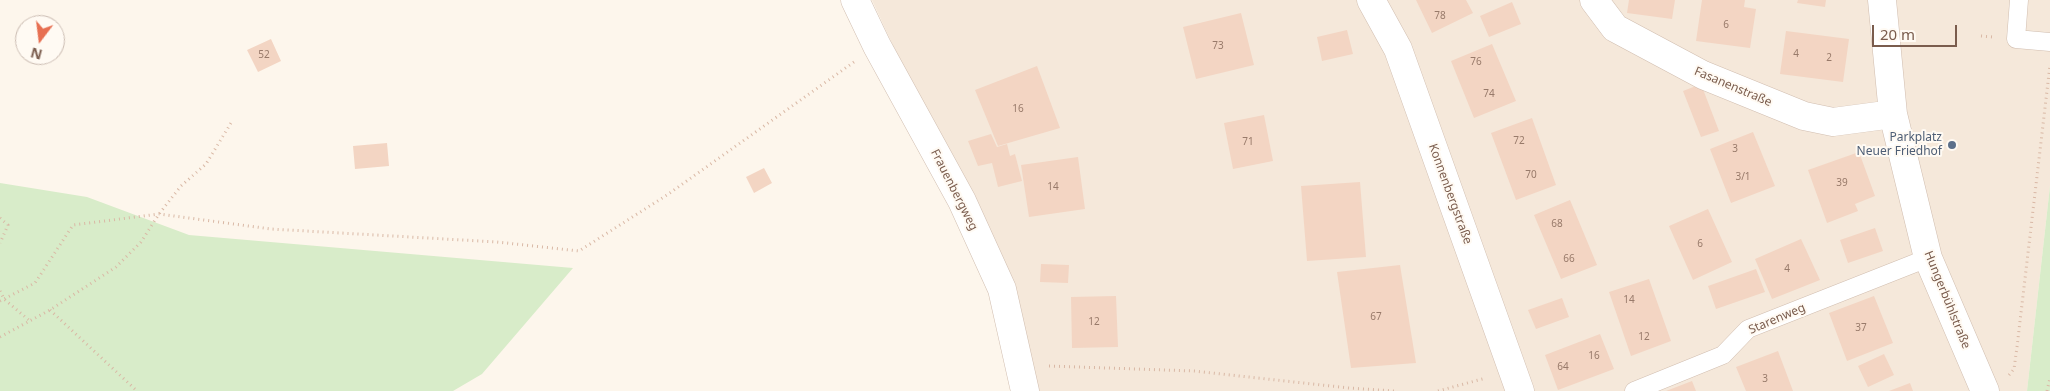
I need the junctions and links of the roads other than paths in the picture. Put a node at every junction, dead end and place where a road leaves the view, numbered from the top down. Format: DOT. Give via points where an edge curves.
graph roads {
  1 [pos="855,0"];
  2 [pos="1371,0"];
  3 [pos="1594,0"];
  4 [pos="1882,0"];
  5 [pos="2019,0"];
  6 [pos="2050,42"];
  7 [pos="1893,114"];
  8 [pos="1928,258"];
  9 [pos="1022,378"];
  10 [pos="1516,380"];
  11 [pos="1634,391"];
  12 [pos="1985,391"];
  1 -- 9 [label="street, Frauenbergweg" via="962,201 1002,290"];
  2 -- 10 [label="street, Konnenbergstraße" via="1398,49"];
  3 -- 7 [label="street, Fasanenstraße" via="1615,28 1703,75 1804,116 1833,122"];
  4 -- 7 [label="street, Hungerbühlstraße"];
  5 -- 6 [label="lane" via="2016,39"];
  7 -- 8 [label="street, Hungerbühlstraße"];
  8 -- 11 [label="lane, Starenweg" via="1748,329 1723,355"];
  8 -- 12 [label="street, Hungerbühlstraße"];
}
